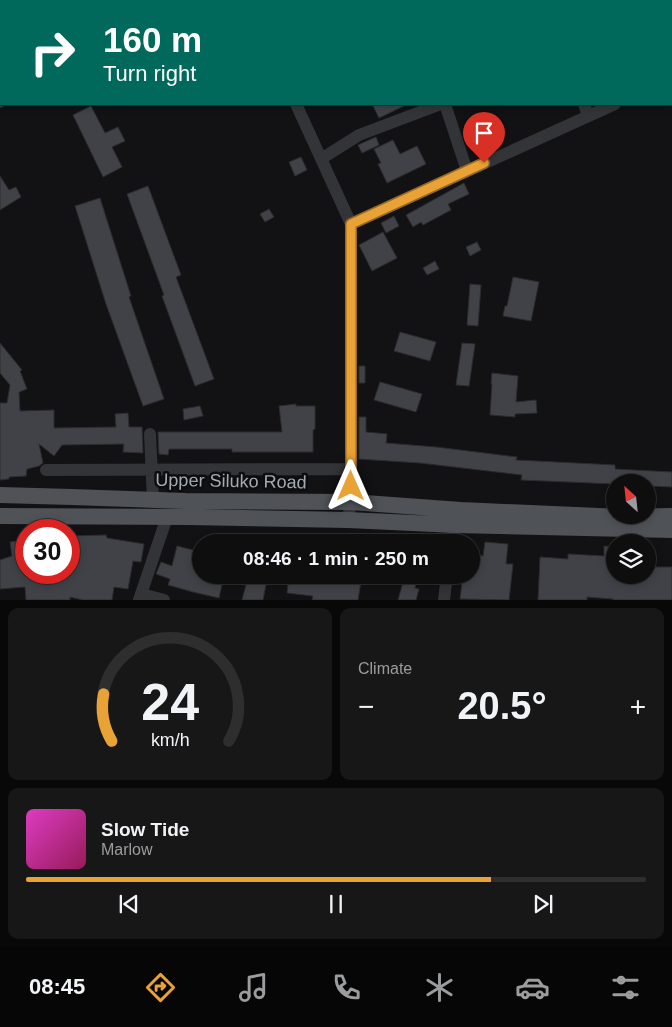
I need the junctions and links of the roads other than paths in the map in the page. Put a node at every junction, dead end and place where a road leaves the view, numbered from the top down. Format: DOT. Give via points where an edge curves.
graph roads {
  1 [pos="296,105"];
  2 [pos="440,105"];
  3 [pos="443,105"];
  4 [pos="610,105"];
  5 [pos="586,110"];
  6 [pos="321,158"];
  7 [pos="467,171"];
  8 [pos="351,224"];
  9 [pos="150,434"];
  10 [pos="351,469"];
  11 [pos="46,470"];
  12 [pos="152,471"];
  13 [pos="0,495"];
  14 [pos="153,500"];
  15 [pos="351,502"];
  16 [pos="0,516"];
  17 [pos="672,516"];
  18 [pos="168,517"];
  19 [pos="348,520"];
  20 [pos="455,525"];
  21 [pos="672,530"];
  22 [pos="453,534"];
  23 [pos="446,584"];
  24 [pos="141,597"];
  25 [pos="164,600"];
  26 [pos="444,600"];
  1 -- 6 [label="street"];
  2 -- 6 [label="street" via="359,135"];
  3 -- 7 [label="street"];
  4 -- 5 [label="street"];
  5 -- 7 [label="street"];
  6 -- 8 [label="street"];
  7 -- 8 [label="street"];
  8 -- 10 [label="street"];
  9 -- 12 [label="street"];
  10 -- 12 [label="street"];
  10 -- 15 [label="street"];
  11 -- 12 [label="street"];
  12 -- 14 [label="street"];
  13 -- 14 [label="main road, Upper Siluko Road"];
  14 -- 15 [label="main road, Upper Siluko Road"];
  15 -- 17 [label="main road, Upper Siluko Road" via="621,517"];
  15 -- 19 [label="street"];
  16 -- 18 [label="main road, Upper Siluko Road"];
  18 -- 19 [label="main road, Upper Siluko Road"];
  18 -- 24 [label="street"];
  19 -- 20 [label="main road, Upper Siluko Road"];
  20 -- 21 [label="main road, Upper Siluko Road"];
  20 -- 22 [label="street"];
  23 -- 26 [label="street"];
  24 -- 25 [label="street"];
}
